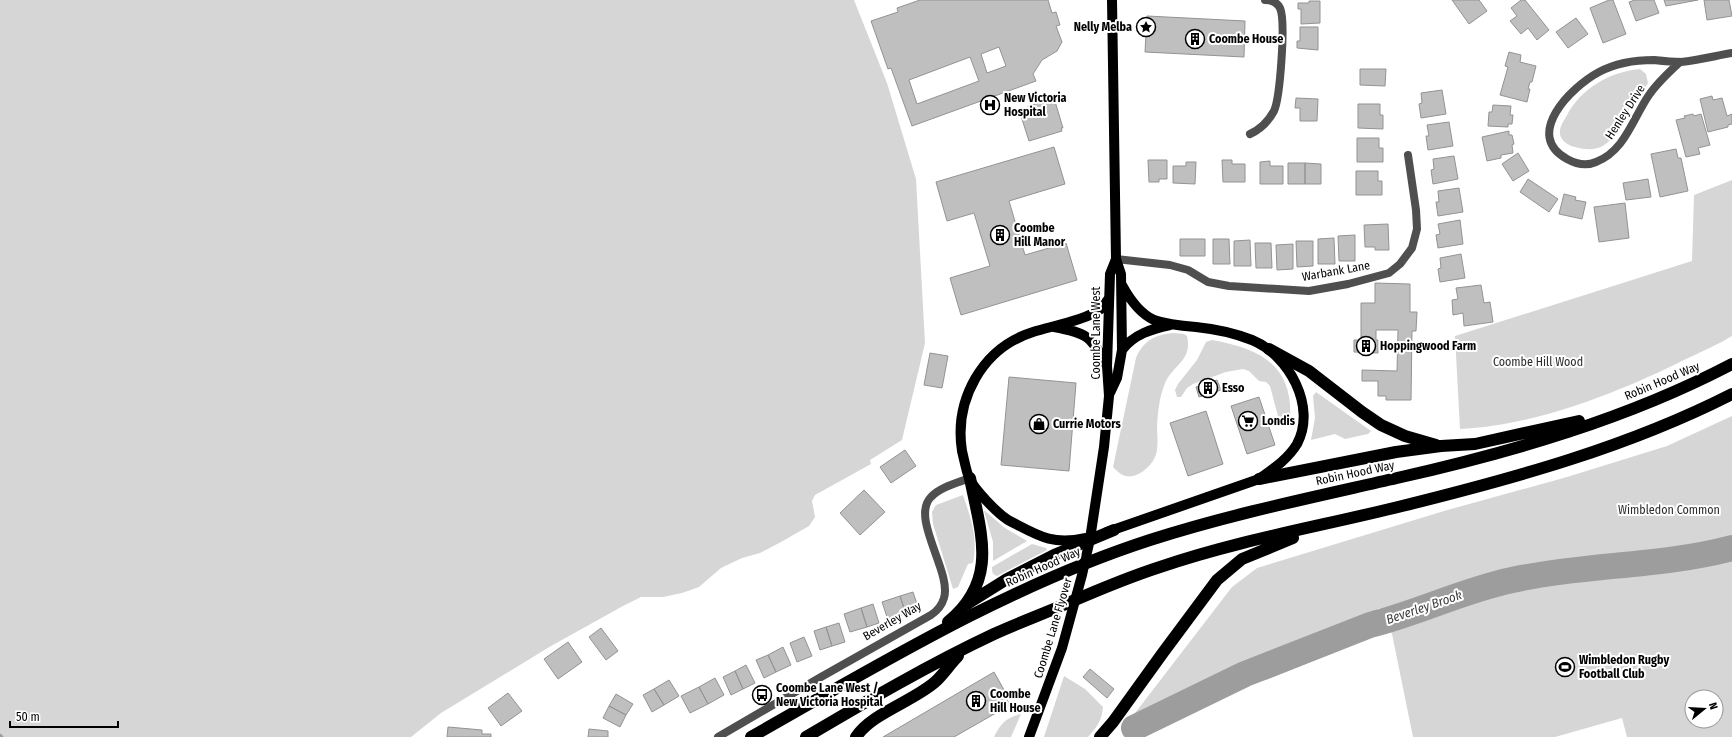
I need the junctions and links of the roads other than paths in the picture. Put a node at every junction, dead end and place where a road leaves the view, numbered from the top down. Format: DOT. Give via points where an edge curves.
graph roads {
  1 [pos="1112,0"];
  2 [pos="1265,0"];
  3 [pos="1732,53"];
  4 [pos="1680,62"];
  5 [pos="1250,134"];
  6 [pos="1408,155"];
  7 [pos="1116,259"];
  8 [pos="1122,285"];
  9 [pos="1109,298"];
  10 [pos="1172,325"];
  11 [pos="1053,327"];
  12 [pos="1269,349"];
  13 [pos="1122,350"];
  14 [pos="1732,364"];
  15 [pos="1107,366"];
  16 [pos="1109,394"];
  17 [pos="1732,394"];
  18 [pos="1635,409"];
  19 [pos="1441,446"];
  20 [pos="970,478"];
  21 [pos="1259,479"];
  22 [pos="1343,520"];
  23 [pos="1114,530"];
  24 [pos="967,604"];
  25 [pos="932,635"];
  26 [pos="962,650"];
  27 [pos="718,737"];
  28 [pos="751,737"];
  29 [pos="806,737"];
  30 [pos="856,737"];
  31 [pos="1029,737"];
  32 [pos="1100,737"];
  1 -- 7 [label="main road, Coombe Lane West"];
  2 -- 5 [label="street" via="1276,3 1282,13 1279,93 1274,110 1266,123"];
  3 -- 4 [label="street, Henley Drive"];
  4 -- 4 [label="street, Henley Drive" via="1649,95 1627,133 1609,155 1596,163 1584,165 1571,161 1554,149 1549,132 1551,122 1566,99 1586,80 1607,69 1629,62"];
  6 -- 7 [label="street, Warbank Lane" via="1417,228 1412,248 1400,264 1389,273 1309,291 1229,286 1208,282 1188,270 1170,265"];
  7 -- 8 [label="main road, Coombe Lane West"];
  7 -- 9 [label="main road, Coombe Lane West" via="1110,274"];
  8 -- 10 [label="main road" via="1142,312 1154,320"];
  8 -- 13 [label="main road, Coombe Lane West"];
  9 -- 11 [label="main road" via="1101,308 1090,314"];
  9 -- 15 [label="main road, Coombe Lane West"];
  10 -- 12 [label="main road" via="1237,334"];
  10 -- 13 [label="main road" via="1150,329 1128,342"];
  11 -- 15 [label="main road" via="1077,331 1090,339"];
  11 -- 20 [label="main road" via="1032,332 1009,342 987,362 974,379 961,416 960,433"];
  12 -- 19 [label="highway" via="1309,371 1362,412 1382,424 1406,436"];
  12 -- 21 [label="main road" via="1295,382 1302,399 1304,418 1297,443 1275,468"];
  13 -- 16 [label="main road, Coombe Lane West" via="1117,378"];
  14 -- 18 [label="highway, Robin Hood Way"];
  15 -- 16 [label="main road, Coombe Lane West"];
  16 -- 31 [label="main road, Coombe Lane Flyover" via="1097,499 1082,575 1062,648"];
  17 -- 22 [label="highway" via="1708,407 1600,450 1510,478"];
  18 -- 19 [label="highway" via="1475,444"];
  18 -- 25 [label="highway, Robin Hood Way" via="1504,451 1396,479 1257,510 1152,539 1105,555 984,608"];
  19 -- 21 [label="highway" via="1346,460"];
  20 -- 23 [label="main road" via="988,503 1005,518 1048,539 1070,542"];
  20 -- 24 [label="highway" via="982,541 982,566"];
  20 -- 27 [label="street, Beverley Way" via="941,490 930,498 926,506 928,532 946,591 944,600 937,610"];
  21 -- 23 [label="main road"];
  22 -- 26 [label="highway" via="1161,566 994,634"];
  22 -- 32 [label="highway" via="1270,546 1242,559 1230,568 1210,589"];
  23 -- 24 [label="highway" via="1014,575"];
  24 -- 25 [label="highway"];
  25 -- 28 [label="highway"];
  26 -- 29 [label="highway"];
  26 -- 30 [label="highway" via="935,682 873,720 862,728"];
}
